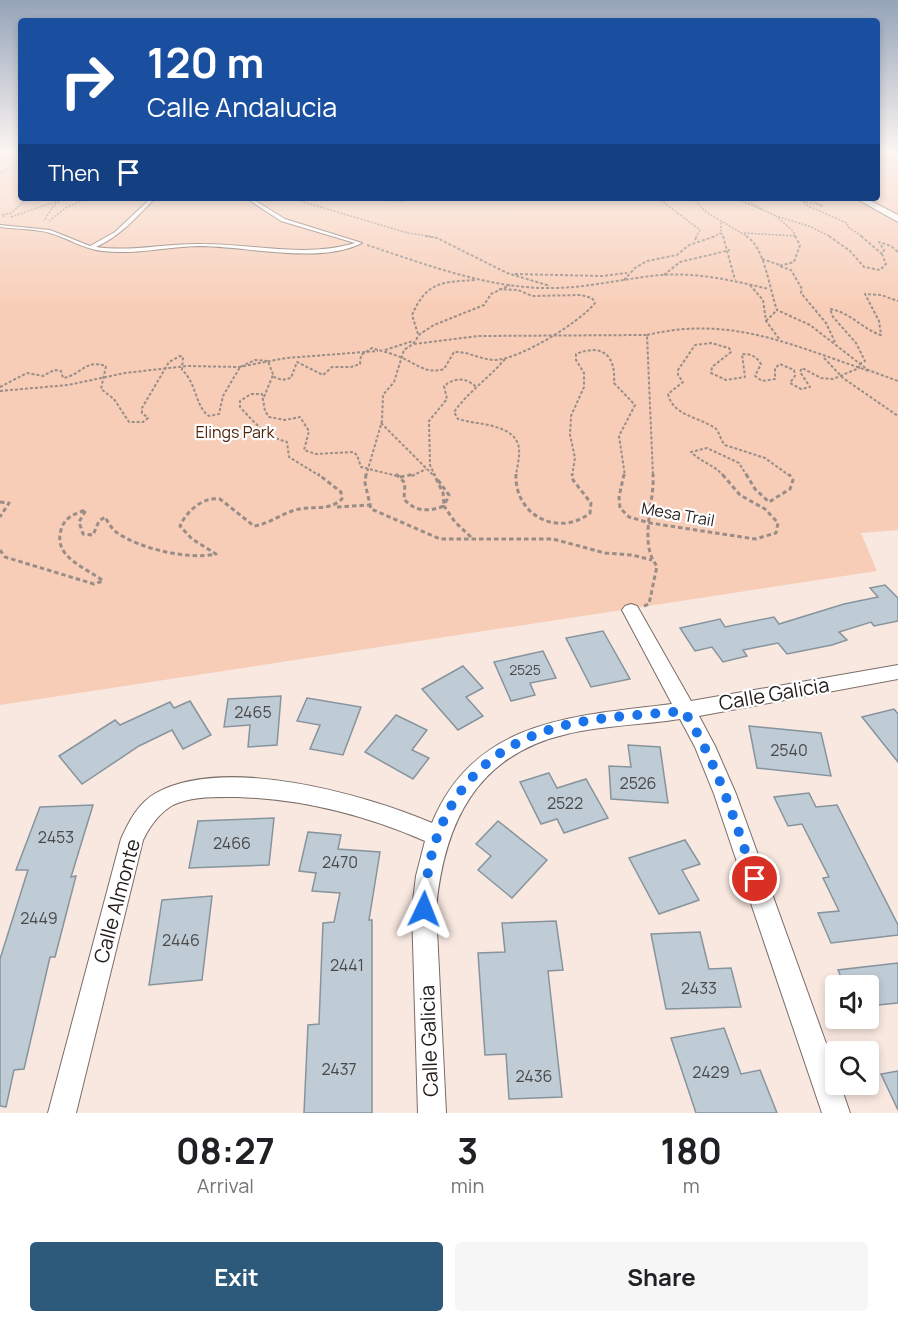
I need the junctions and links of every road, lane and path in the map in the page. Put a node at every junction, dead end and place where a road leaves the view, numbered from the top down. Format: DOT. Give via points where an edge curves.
graph roads {
  1 [pos="21,204"];
  2 [pos="50,204"];
  3 [pos="58,204"];
  4 [pos="74,204"];
  5 [pos="147,204"];
  6 [pos="257,204"];
  7 [pos="311,204"];
  8 [pos="666,204"];
  9 [pos="699,204"];
  10 [pos="749,204"];
  11 [pos="754,204"];
  12 [pos="806,204"];
  13 [pos="870,204"];
  14 [pos="761,209"];
  15 [pos="776,216"];
  16 [pos="898,219"];
  17 [pos="721,222"];
  18 [pos="0,226"];
  19 [pos="742,232"];
  20 [pos="721,233"];
  21 [pos="796,236"];
  22 [pos="695,240"];
  23 [pos="360,243"];
  24 [pos="90,248"];
  25 [pos="730,250"];
  26 [pos="898,252"];
  27 [pos="882,254"];
  28 [pos="762,259"];
  29 [pos="780,265"];
  30 [pos="629,272"];
  31 [pos="513,275"];
  32 [pos="664,275"];
  33 [pos="480,279"];
  34 [pos="624,280"];
  35 [pos="735,280"];
  36 [pos="748,283"];
  37 [pos="510,285"];
  38 [pos="534,287"];
  39 [pos="557,288"];
  40 [pos="499,289"];
  41 [pos="769,289"];
  42 [pos="527,294"];
  43 [pos="898,301"];
  44 [pos="777,310"];
  45 [pos="766,321"];
  46 [pos="647,335"];
  47 [pos="547,336"];
  48 [pos="413,342"];
  49 [pos="782,342"];
  50 [pos="835,342"];
  51 [pos="382,351"];
  52 [pos="364,353"];
  53 [pos="822,356"];
  54 [pos="401,357"];
  55 [pos="505,359"];
  56 [pos="268,362"];
  57 [pos="859,366"];
  58 [pos="182,367"];
  59 [pos="239,367"];
  60 [pos="166,369"];
  61 [pos="273,373"];
  62 [pos="104,377"];
  63 [pos="843,378"];
  64 [pos="898,381"];
  65 [pos="477,388"];
  66 [pos="0,389"];
  67 [pos="264,397"];
  68 [pos="898,416"];
  69 [pos="381,423"];
  70 [pos="429,468"];
  71 [pos="367,469"];
  72 [pos="400,477"];
  73 [pos="0,502"];
  74 [pos="370,505"];
  75 [pos="444,506"];
  76 [pos="333,507"];
  77 [pos="0,517"];
  78 [pos="650,523"];
  79 [pos="474,540"];
  80 [pos="0,550"];
  81 [pos="652,560"];
  82 [pos="631,610"];
  83 [pos="898,672"];
  84 [pos="684,711"];
  85 [pos="436,835"];
  86 [pos="62,1113"];
  87 [pos="432,1113"];
  88 [pos="836,1113"];
  1 -- 2 [label="path" via="2,217 21,215"];
  3 -- 4 [label="path" via="44,222"];
  5 -- 24 [label="lane" via="120,232"];
  6 -- 23 [label="lane" via="283,220"];
  7 -- 31 [label="path" via="437,238"];
  8 -- 22 [label="path" via="700,230"];
  9 -- 17 [label="path"];
  10 -- 14 [label="path"];
  11 -- 14 [label="path"];
  12 -- 27 [label="path" via="847,223"];
  13 -- 16 [label="street"];
  14 -- 15 [label="path"];
  15 -- 21 [label="path"];
  15 -- 27 [label="path" via="825,234 869,269 882,270 886,264"];
  17 -- 19 [label="path"];
  17 -- 20 [label="path"];
  18 -- 24 [label="lane" via="50,231"];
  19 -- 21 [label="path"];
  19 -- 28 [label="path" via="754,241"];
  20 -- 22 [label="path"];
  20 -- 25 [label="path"];
  21 -- 29 [label="path" via="800,245 794,262"];
  22 -- 30 [label="path" via="677,255 648,260"];
  23 -- 24 [label="lane" via="325,251 220,244 145,250"];
  23 -- 33 [label="path"];
  25 -- 32 [label="path" via="680,262"];
  25 -- 35 [label="path" via="729,269"];
  26 -- 27 [label="path" via="880,242"];
  28 -- 29 [label="path"];
  28 -- 41 [label="path"];
  29 -- 50 [label="path" via="794,274 801,293 831,330"];
  30 -- 31 [label="path" via="602,276"];
  30 -- 34 [label="path"];
  31 -- 39 [label="path"];
  32 -- 34 [label="path"];
  32 -- 35 [label="path"];
  33 -- 37 [label="path"];
  33 -- 48 [label="path" via="434,285 424,291 412,315 418,333"];
  34 -- 39 [label="path"];
  35 -- 36 [label="path"];
  36 -- 41 [label="path"];
  36 -- 45 [label="path" via="763,300"];
  37 -- 38 [label="path"];
  37 -- 40 [label="path"];
  38 -- 39 [label="path"];
  38 -- 42 [label="path"];
  40 -- 42 [label="path"];
  40 -- 48 [label="path" via="487,296 484,305 434,325"];
  41 -- 44 [label="path"];
  42 -- 47 [label="path" via="581,295 595,303"];
  43 -- 57 [label="path" via="865,294 881,334 840,310 830,311 856,343 865,361"];
  44 -- 45 [label="path"];
  44 -- 50 [label="path"];
  45 -- 49 [label="path"];
  46 -- 47 [label="path"];
  46 -- 49 [label="path" via="725,328"];
  46 -- 78 [label="path" via="654,488"];
  47 -- 48 [label="path" via="477,336"];
  47 -- 55 [label="path"];
  48 -- 51 [label="path"];
  48 -- 54 [label="path"];
  49 -- 53 [label="path"];
  50 -- 57 [label="path"];
  51 -- 52 [label="path" via="372,348"];
  51 -- 54 [label="path"];
  52 -- 56 [label="path"];
  52 -- 61 [label="path" via="360,364 332,367 323,375 302,362 295,365 291,378 282,380"];
  53 -- 57 [label="path"];
  53 -- 63 [label="path"];
  54 -- 55 [label="path" via="435,372 444,369 454,352"];
  54 -- 69 [label="path" via="394,382 383,395"];
  55 -- 65 [label="path"];
  56 -- 59 [label="path" via="259,359"];
  56 -- 61 [label="path"];
  57 -- 63 [label="path"];
  57 -- 64 [label="path"];
  58 -- 59 [label="path"];
  58 -- 59 [label="path" via="191,377 203,412 209,416 219,414 223,396"];
  58 -- 60 [label="path"];
  58 -- 60 [label="path" via="180,356 169,362"];
  60 -- 62 [label="path"];
  60 -- 62 [label="path" via="142,408 147,418 143,422 129,422 114,399 101,388"];
  61 -- 67 [label="path"];
  62 -- 66 [label="path" via="68,385"];
  62 -- 66 [label="path" via="106,366 90,363 70,378 63,378 61,370 43,376 27,373"];
  63 -- 68 [label="path"];
  63 -- 78 [label="path, Mesa Trail" via="824,378 802,368 800,372 810,387 801,388 790,383 794,370 780,364 775,368 775,379 760,380 755,376 758,359 742,354 745,377 726,380 711,373 712,367 729,355 729,348 711,343 694,345 678,370 683,382 668,394 670,402 710,425 727,446 775,463 793,480 790,489 770,502 755,489 739,463 707,448 691,452 700,461 716,467 740,495 765,510 778,523 776,533 755,539"];
  65 -- 70 [label="path" via="461,379 448,381 444,386 447,399 429,421"];
  65 -- 78 [label="path, Mesa Trail" via="457,405 454,412 458,419 504,430 514,437 520,449 515,481 521,500 531,511 560,525 580,522 590,513 591,503 571,472 575,458 571,416 584,387 584,373 576,354 608,354 614,364 614,383 635,405 619,436 626,478 619,497 620,508 629,517"];
  67 -- 71 [label="path" via="269,417 300,417 309,431 304,450 330,455 353,452 361,467"];
  67 -- 76 [label="path" via="245,396 240,407 260,432 287,442 289,457 341,492 342,499"];
  69 -- 70 [label="path"];
  69 -- 71 [label="path"];
  70 -- 72 [label="path"];
  70 -- 75 [label="path" via="448,492"];
  71 -- 72 [label="path"];
  71 -- 74 [label="path" via="364,483"];
  72 -- 75 [label="path" via="405,483 404,499 413,508 422,511"];
  73 -- 77 [label="path" via="9,503"];
  74 -- 76 [label="path"];
  74 -- 79 [label="path" via="371,509 440,539"];
  75 -- 79 [label="path"];
  76 -- 80 [label="path" via="300,508 254,526 239,518 227,502 213,498 202,502 180,526 185,535 216,554 208,557 128,539 113,531 105,517 93,535 88,536 83,534 79,522 86,510 78,511 61,527 61,551 69,561 103,581 94,584 22,563"];
  78 -- 81 [label="path"];
  79 -- 81 [label="path" via="553,539 605,554"];
  81 -- 82 [label="path" via="657,566 649,604"];
  82 -- 84 [label="street"];
  83 -- 84 [label="street, Calle Galicia"];
  84 -- 85 [label="street, Calle Galicia" via="563,726 517,743 472,778 447,811"];
  84 -- 88 [label="street" via="705,746 725,794"];
  85 -- 86 [label="street, Calle Almonte" via="358,804 274,789 194,788 160,801 142,818 132,839"];
  85 -- 87 [label="street, Calle Galicia" via="424,909"];
}
